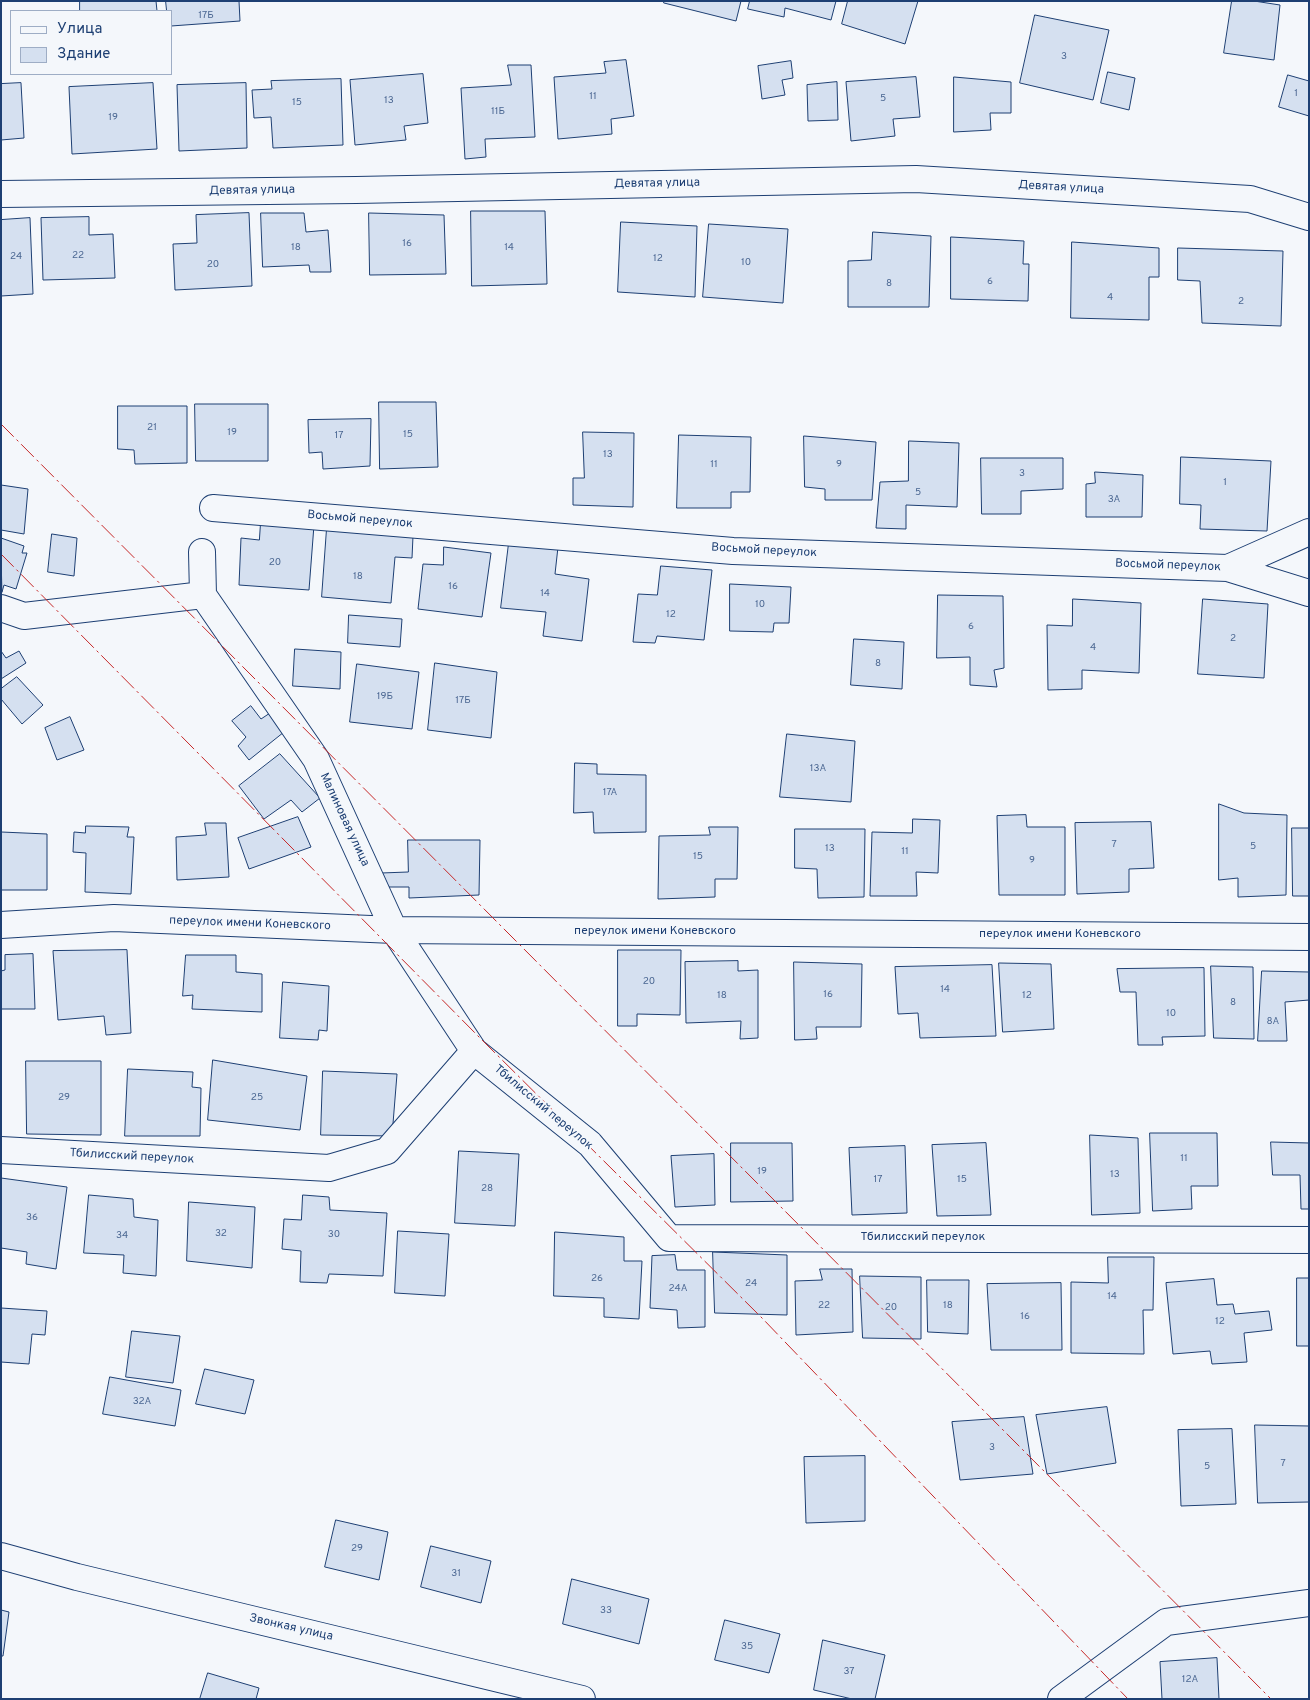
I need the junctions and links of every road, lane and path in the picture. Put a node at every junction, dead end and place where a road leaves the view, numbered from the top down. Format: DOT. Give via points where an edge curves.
graph roads {
  1 [pos="1,194"];
  2 [pos="1309,217"];
  3 [pos="213,508"];
  4 [pos="1309,532"];
  5 [pos="202,552"];
  6 [pos="1228,568"];
  7 [pos="1309,593"];
  8 [pos="203,595"];
  9 [pos="1,608"];
  10 [pos="1,925"];
  11 [pos="394,930"];
  12 [pos="1309,937"];
  13 [pos="474,1051"];
  14 [pos="1,1150"];
  15 [pos="1309,1240"];
  16 [pos="1,1556"];
  17 [pos="1309,1603"];
  18 [pos="582,1699"];
  19 [pos="1061,1699"];
  1 -- 2 [label="street, Девятая улица" via="916,179 1250,199"];
  3 -- 6 [label="street, Восьмой переулок" via="733,551"];
  4 -- 6 [label="street, Восьмой переулок"];
  5 -- 8 [label="street"];
  6 -- 7 [label="street"];
  8 -- 9 [label="street" via="24,616"];
  8 -- 11 [label="street, Малиновая улица" via="316,759"];
  10 -- 11 [label="street, переулок имени Коневского" via="114,918"];
  11 -- 12 [label="street, переулок имени Коневского"];
  11 -- 13 [label="street, Малиновая улица"];
  13 -- 14 [label="street, Тбилисский переулок" via="387,1151 329,1168"];
  13 -- 15 [label="street, Тбилисский переулок" via="590,1144 670,1238"];
  16 -- 18 [label="street, Звонкая улица"];
  17 -- 19 [label="street" via="1166,1622"];
}
